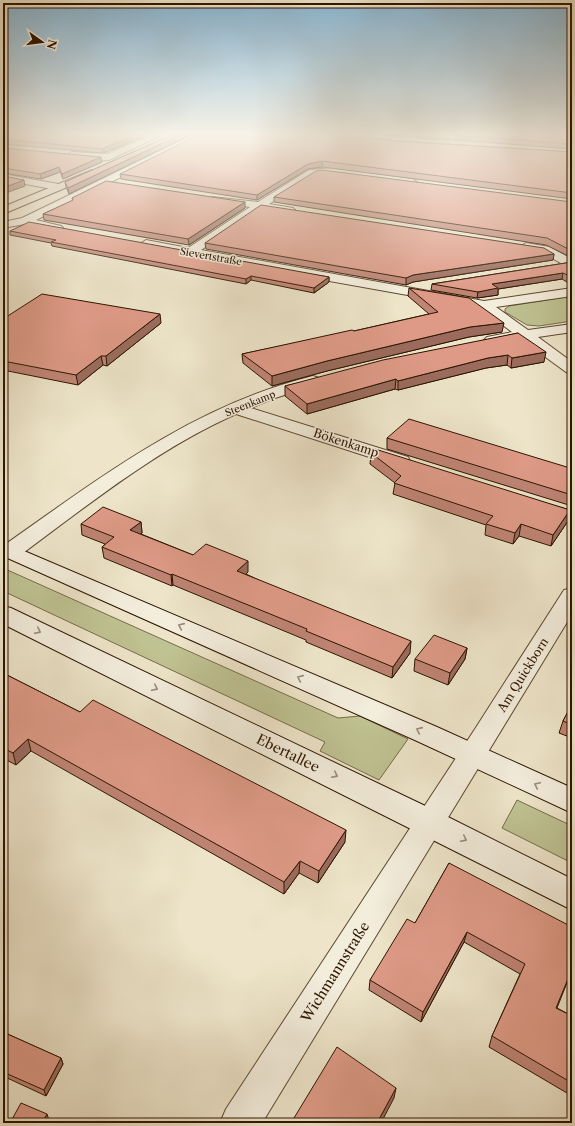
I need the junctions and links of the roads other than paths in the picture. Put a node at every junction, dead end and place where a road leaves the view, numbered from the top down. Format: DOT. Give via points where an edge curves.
graph roads {
  1 [pos="58,187"];
  2 [pos="75,187"];
  3 [pos="96,187"];
  4 [pos="289,187"];
  5 [pos="206,197"];
  6 [pos="265,202"];
  7 [pos="3,211"];
  8 [pos="299,212"];
  9 [pos="24,221"];
  10 [pos="3,222"];
  11 [pos="3,225"];
  12 [pos="67,230"];
  13 [pos="136,242"];
  14 [pos="518,245"];
  15 [pos="190,252"];
  16 [pos="571,263"];
  17 [pos="548,266"];
  18 [pos="434,284"];
  19 [pos="396,289"];
  20 [pos="572,292"];
  21 [pos="484,305"];
  22 [pos="572,328"];
  23 [pos="524,335"];
  24 [pos="476,342"];
  25 [pos="572,369"];
  26 [pos="326,378"];
  27 [pos="234,408"];
  28 [pos="414,465"];
  29 [pos="7,550"];
  30 [pos="572,595"];
  31 [pos="3,614"];
  32 [pos="473,755"];
  33 [pos="572,801"];
  34 [pos="429,822"];
  35 [pos="572,894"];
  36 [pos="240,1123"];
  1 -- 7 [label="main road"];
  2 -- 10 [label="main road"];
  3 -- 9 [label="street"];
  4 -- 6 [label="street"];
  5 -- 6 [label="street"];
  6 -- 8 [label="street"];
  6 -- 15 [label="street"];
  9 -- 11 [label="street"];
  9 -- 12 [label="street"];
  13 -- 15 [label="street, Sievertstraße"];
  14 -- 16 [label="street" via="546,250"];
  15 -- 19 [label="street, Sievertstraße"];
  16 -- 17 [label="street"];
  18 -- 19 [label="street, Sievertstraße"];
  19 -- 21 [label="street, Sievertstraße"];
  20 -- 21 [label="street"];
  21 -- 23 [label="street"];
  22 -- 23 [label="street"];
  23 -- 24 [label="street"];
  23 -- 25 [label="street"];
  26 -- 27 [label="street, Steenkamp" via="266,395"];
  27 -- 28 [label="street, Bökenkamp"];
  27 -- 29 [label="street, Steenkamp" via="131,465"];
  32 -- 29 [label="street, one-way"];
  30 -- 32 [label="street, Am Quickborn"];
  31 -- 34 [label="street, Ebertallee, one-way"];
  33 -- 32 [label="street, one-way"];
  32 -- 34 [label="street, Am Quickborn"];
  34 -- 35 [label="street, Ebertallee, one-way"];
  34 -- 36 [label="street, Wichmannstraße"];
}
